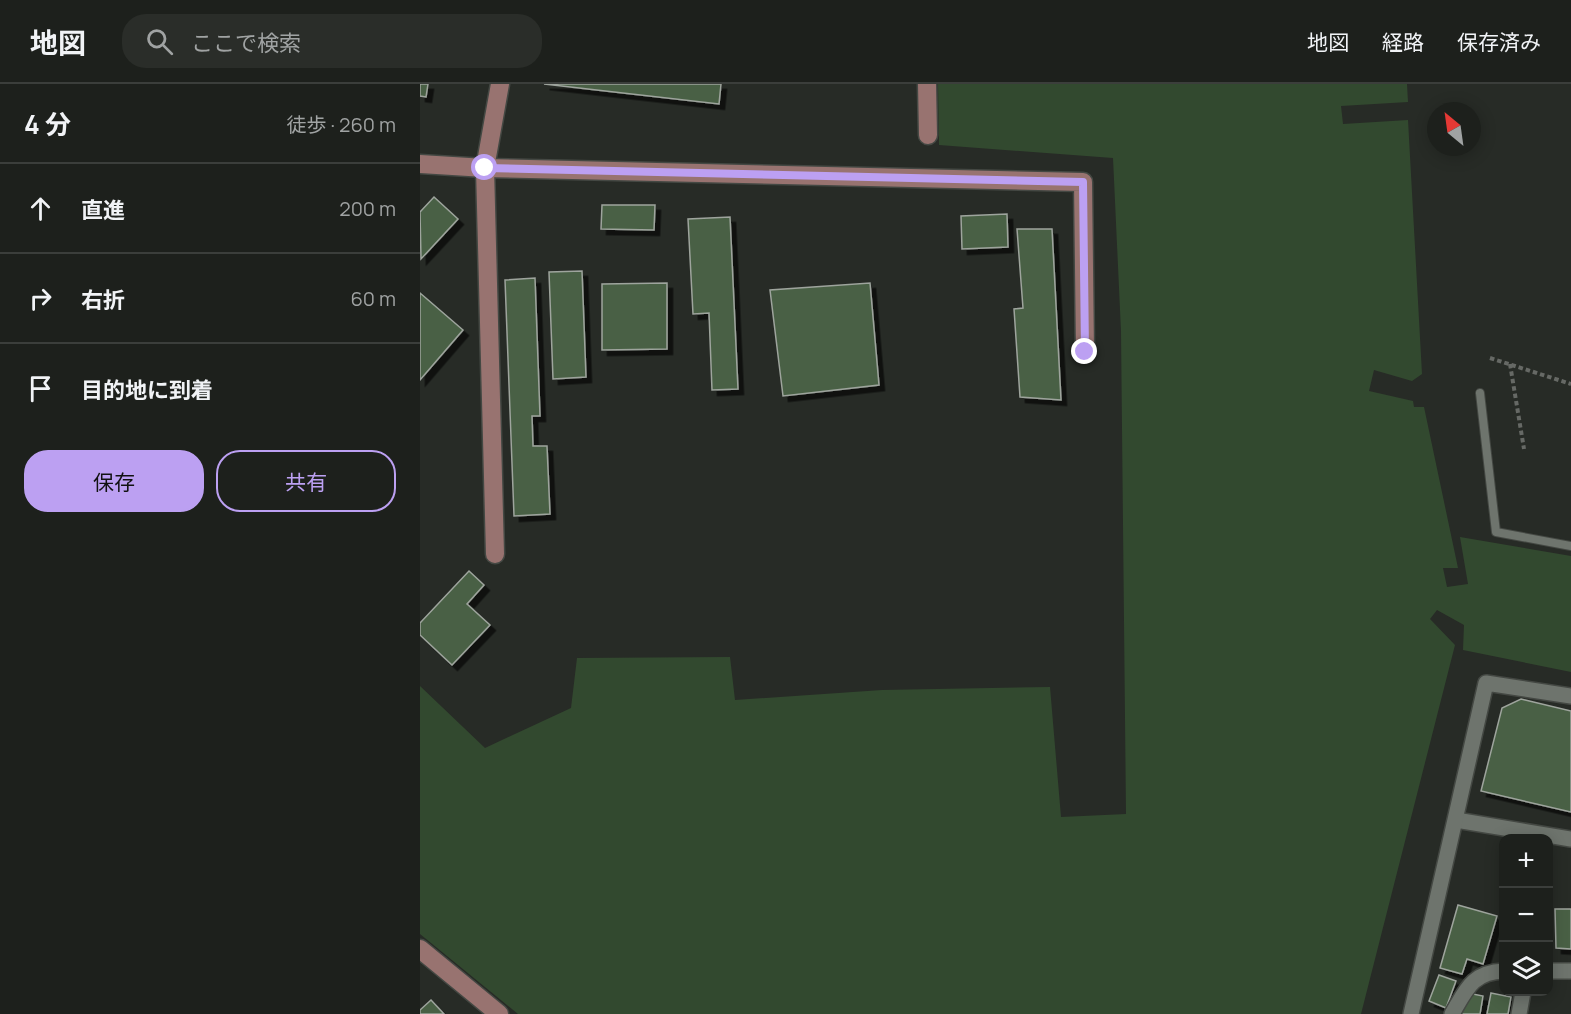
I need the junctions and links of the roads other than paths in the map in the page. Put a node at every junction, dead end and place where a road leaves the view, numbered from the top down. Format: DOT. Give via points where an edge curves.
graph roads {
  1 [pos="500,84"];
  2 [pos="927,84"];
  3 [pos="928,135"];
  4 [pos="420,164"];
  5 [pos="485,168"];
  6 [pos="1085,352"];
  7 [pos="1480,393"];
  8 [pos="1571,546"];
  9 [pos="495,554"];
  10 [pos="1571,696"];
  11 [pos="1456,820"];
  12 [pos="1571,839"];
  13 [pos="420,949"];
  14 [pos="1499,971"];
  15 [pos="1553,971"];
  16 [pos="1571,971"];
  17 [pos="1522,996"];
  18 [pos="499,1014"];
  19 [pos="1411,1014"];
  20 [pos="1452,1014"];
  21 [pos="1519,1014"];
  1 -- 5 [label="street"];
  2 -- 3 [label="street"];
  4 -- 5 [label="street"];
  5 -- 6 [label="street" via="1083,182"];
  5 -- 9 [label="street"];
  7 -- 8 [label="lane" via="1496,532"];
  10 -- 11 [label="street" via="1486,683"];
  11 -- 12 [label="street"];
  11 -- 19 [label="street"];
  13 -- 18 [label="street"];
  14 -- 20 [label="street" via="1491,971 1469,984"];
  15 -- 16 [label="street"];
  17 -- 21 [label="street"];
}
